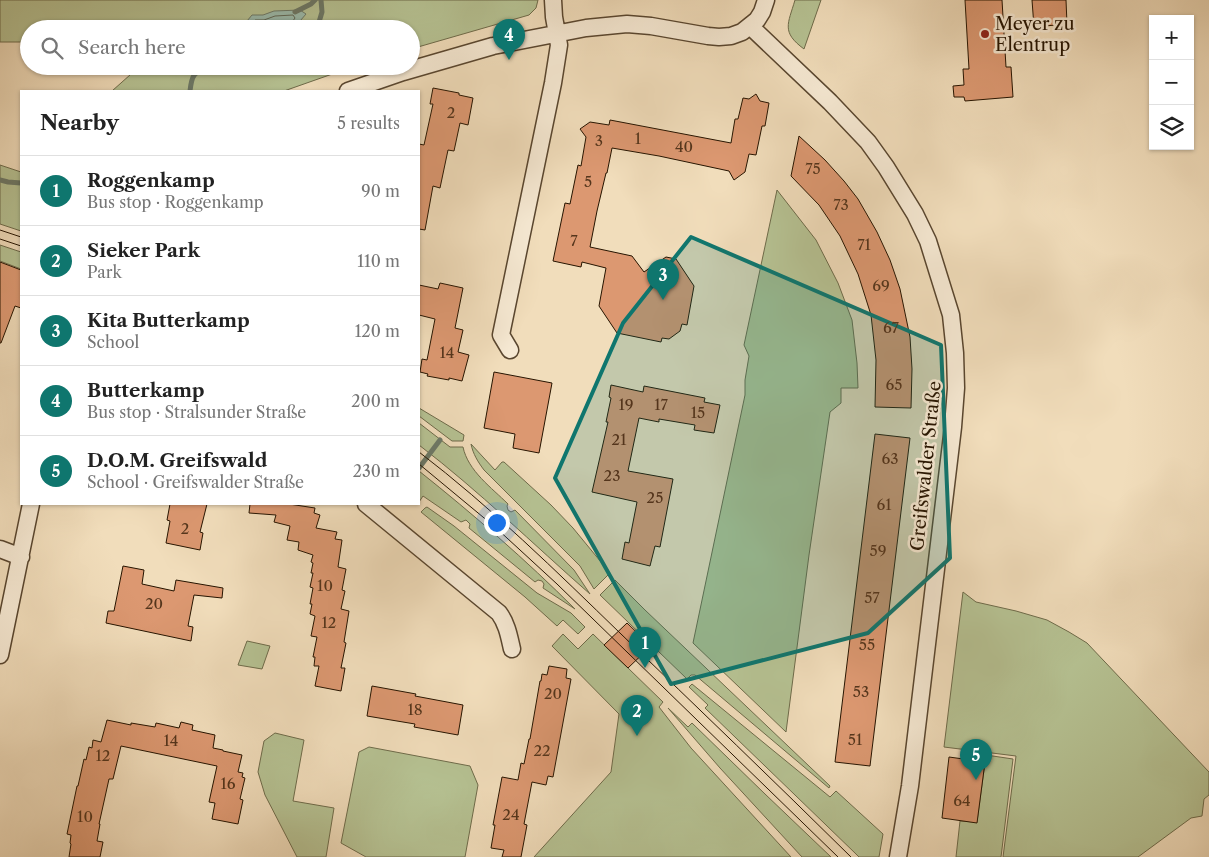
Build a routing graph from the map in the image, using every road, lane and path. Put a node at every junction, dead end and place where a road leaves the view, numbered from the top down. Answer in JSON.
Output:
{"nodes":[{"id":1,"x":553,"y":0,"type":"edge"},
{"id":2,"x":766,"y":0,"type":"edge"},
{"id":3,"x":750,"y":26,"type":"junction"},
{"id":4,"x":557,"y":34,"type":"junction"},
{"id":5,"x":420,"y":67,"type":"edge"},
{"id":6,"x":394,"y":75,"type":"edge"},
{"id":7,"x":351,"y":90,"type":"edge"},
{"id":8,"x":510,"y":350,"type":"dead end"},
{"id":9,"x":31,"y":505,"type":"edge"},
{"id":10,"x":367,"y":505,"type":"edge"},
{"id":11,"x":0,"y":549,"type":"edge"},
{"id":12,"x":21,"y":557,"type":"junction"},
{"id":13,"x":512,"y":649,"type":"dead end"},
{"id":14,"x":0,"y":654,"type":"edge"},
{"id":15,"x":898,"y":857,"type":"edge"}],
"edges":[{"from":1,"to":4,"type":"street"},
{"from":2,"to":3,"type":"street"},
{"from":3,"to":4,"type":"street"},
{"from":3,"to":15,"type":"street","name":"Greifswalder Straße"},
{"from":4,"to":5,"type":"street"},
{"from":4,"to":8,"type":"street"},
{"from":6,"to":7,"type":"street"},
{"from":9,"to":12,"type":"street"},
{"from":10,"to":13,"type":"street"},
{"from":11,"to":12,"type":"street"},
{"from":12,"to":14,"type":"street"}]}
